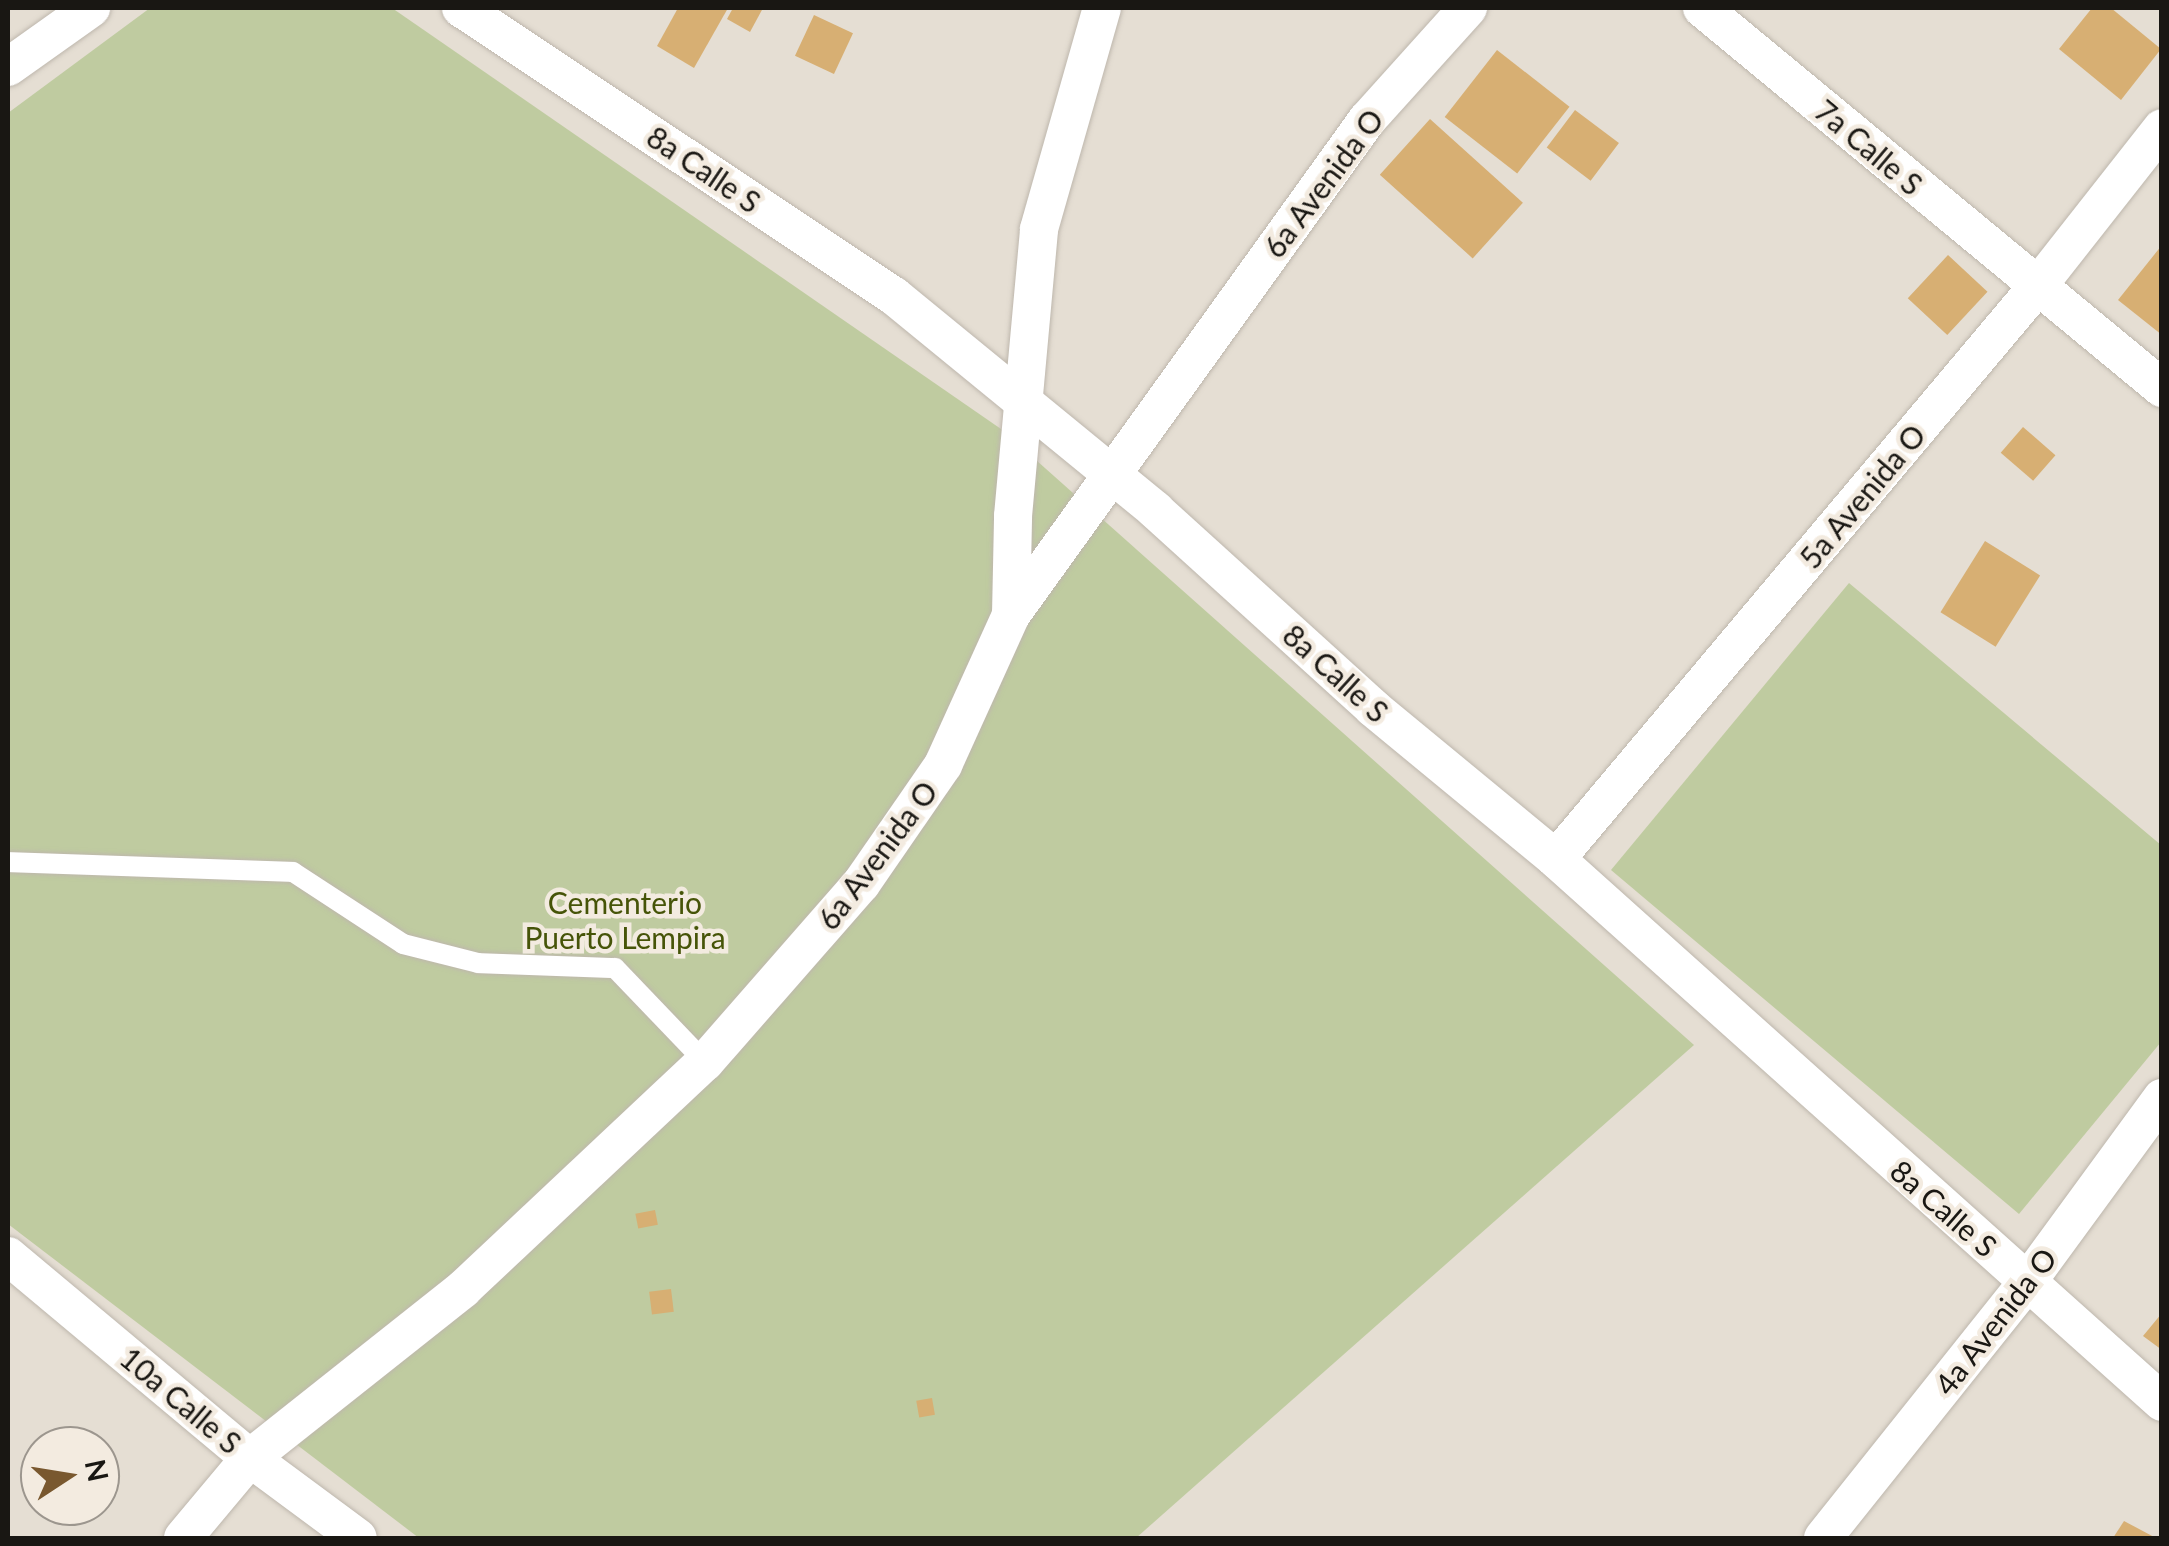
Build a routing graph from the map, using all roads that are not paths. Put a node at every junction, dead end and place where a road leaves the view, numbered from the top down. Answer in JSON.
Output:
{"nodes":[{"id":1,"x":90,"y":8,"type":"edge"},
{"id":2,"x":461,"y":8,"type":"edge"},
{"id":3,"x":1102,"y":8,"type":"edge"},
{"id":4,"x":1468,"y":8,"type":"edge"},
{"id":5,"x":1702,"y":8,"type":"edge"},
{"id":6,"x":8,"y":67,"type":"edge"},
{"id":7,"x":2162,"y":128,"type":"edge"},
{"id":8,"x":2037,"y":287,"type":"junction"},
{"id":9,"x":2162,"y":388,"type":"edge"},
{"id":10,"x":1023,"y":402,"type":"junction"},
{"id":11,"x":1110,"y":474,"type":"junction"},
{"id":12,"x":1011,"y":615,"type":"junction"},
{"id":13,"x":1556,"y":859,"type":"junction"},
{"id":14,"x":8,"y":862,"type":"edge"},
{"id":15,"x":705,"y":1062,"type":"junction"},
{"id":16,"x":2162,"y":1098,"type":"edge"},
{"id":17,"x":8,"y":1256,"type":"edge"},
{"id":18,"x":2028,"y":1281,"type":"junction"},
{"id":19,"x":2162,"y":1402,"type":"edge"},
{"id":20,"x":250,"y":1458,"type":"junction"},
{"id":21,"x":182,"y":1538,"type":"edge"},
{"id":22,"x":358,"y":1538,"type":"edge"},
{"id":23,"x":1823,"y":1538,"type":"edge"}],
"edges":[{"from":1,"to":6,"type":"street"},
{"from":2,"to":10,"type":"street","name":"8a Calle S"},
{"from":3,"to":10,"type":"street"},
{"from":4,"to":11,"type":"street","name":"6a Avenida O"},
{"from":5,"to":8,"type":"street","name":"7a Calle S"},
{"from":7,"to":8,"type":"street","name":"5a Avenida O"},
{"from":8,"to":9,"type":"street","name":"7a Calle S"},
{"from":8,"to":13,"type":"street","name":"5a Avenida O"},
{"from":10,"to":11,"type":"street","name":"8a Calle S"},
{"from":10,"to":12,"type":"street"},
{"from":11,"to":12,"type":"street","name":"6a Avenida O"},
{"from":11,"to":13,"type":"street","name":"8a Calle S"},
{"from":12,"to":15,"type":"street","name":"6a Avenida O"},
{"from":13,"to":18,"type":"street","name":"8a Calle S"},
{"from":14,"to":15,"type":"lane"},
{"from":15,"to":20,"type":"street","name":"6a Avenida O"},
{"from":16,"to":18,"type":"street","name":"4a Avenida O"},
{"from":17,"to":20,"type":"street","name":"10a Calle S"},
{"from":18,"to":19,"type":"street","name":"8a Calle S"},
{"from":18,"to":23,"type":"street","name":"4a Avenida O"},
{"from":20,"to":21,"type":"street","name":"6a Avenida O"},
{"from":20,"to":22,"type":"street","name":"10a Calle S"}]}
